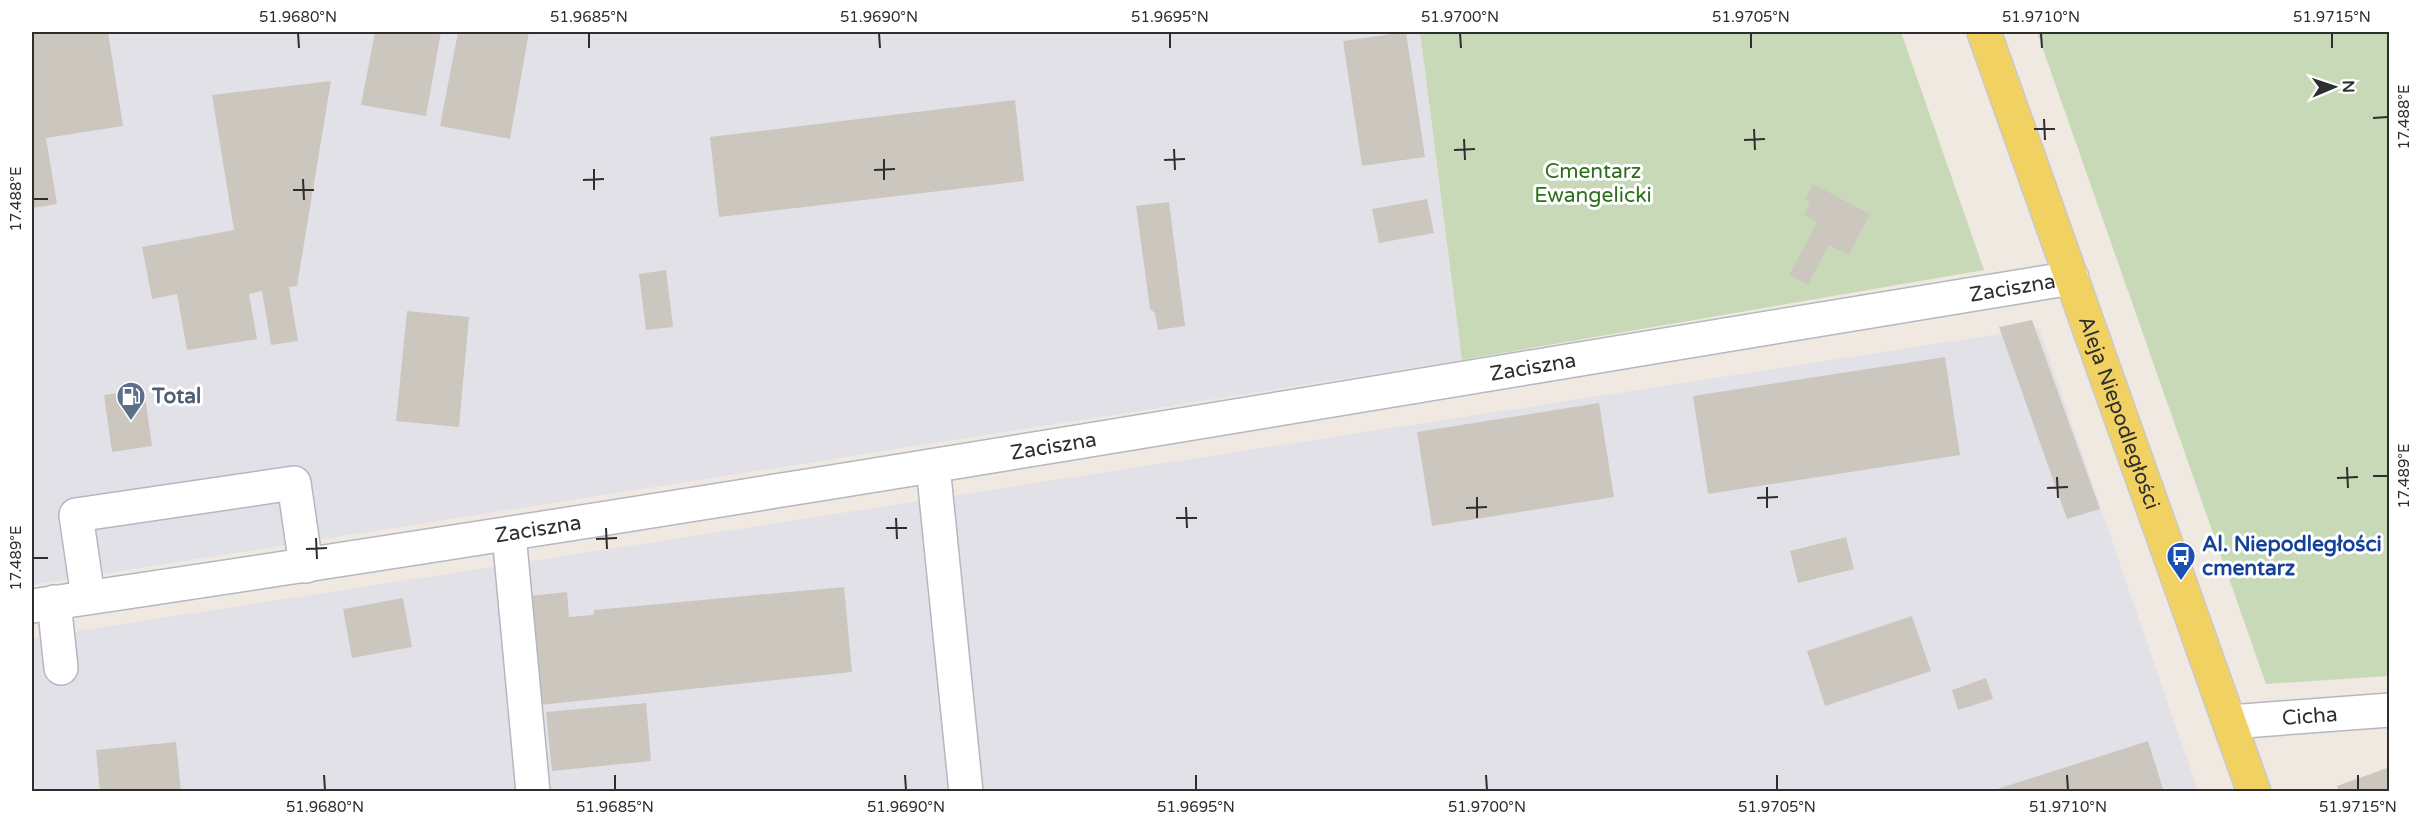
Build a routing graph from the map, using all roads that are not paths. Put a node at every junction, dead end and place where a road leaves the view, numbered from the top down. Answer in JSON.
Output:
{"nodes":[{"id":1,"x":1984,"y":32,"type":"edge"},
{"id":2,"x":2072,"y":278,"type":"junction"},
{"id":3,"x":933,"y":466,"type":"junction"},
{"id":4,"x":509,"y":534,"type":"junction"},
{"id":5,"x":306,"y":566,"type":"junction"},
{"id":6,"x":88,"y":597,"type":"junction"},
{"id":7,"x":43,"y":604,"type":"edge"},
{"id":8,"x":61,"y":668,"type":"dead end"},
{"id":9,"x":2390,"y":710,"type":"edge"},
{"id":10,"x":2230,"y":722,"type":"junction"},
{"id":11,"x":533,"y":792,"type":"edge"},
{"id":12,"x":966,"y":792,"type":"edge"},
{"id":13,"x":2254,"y":792,"type":"edge"}],
"edges":[{"from":1,"to":2,"type":"main road","name":"Aleja Niepodległości"},
{"from":2,"to":3,"type":"street","name":"Zaciszna"},
{"from":2,"to":10,"type":"main road","name":"Aleja Niepodległości"},
{"from":3,"to":4,"type":"street","name":"Zaciszna"},
{"from":3,"to":12,"type":"street"},
{"from":4,"to":5,"type":"street","name":"Zaciszna"},
{"from":4,"to":11,"type":"street"},
{"from":5,"to":6,"type":"street","name":"Zaciszna"},
{"from":5,"to":6,"type":"street"},
{"from":6,"to":7,"type":"street","name":"Zaciszna"},
{"from":7,"to":8,"type":"street"},
{"from":9,"to":10,"type":"street","name":"Cicha"},
{"from":10,"to":13,"type":"main road","name":"Aleja Niepodległości"}]}
